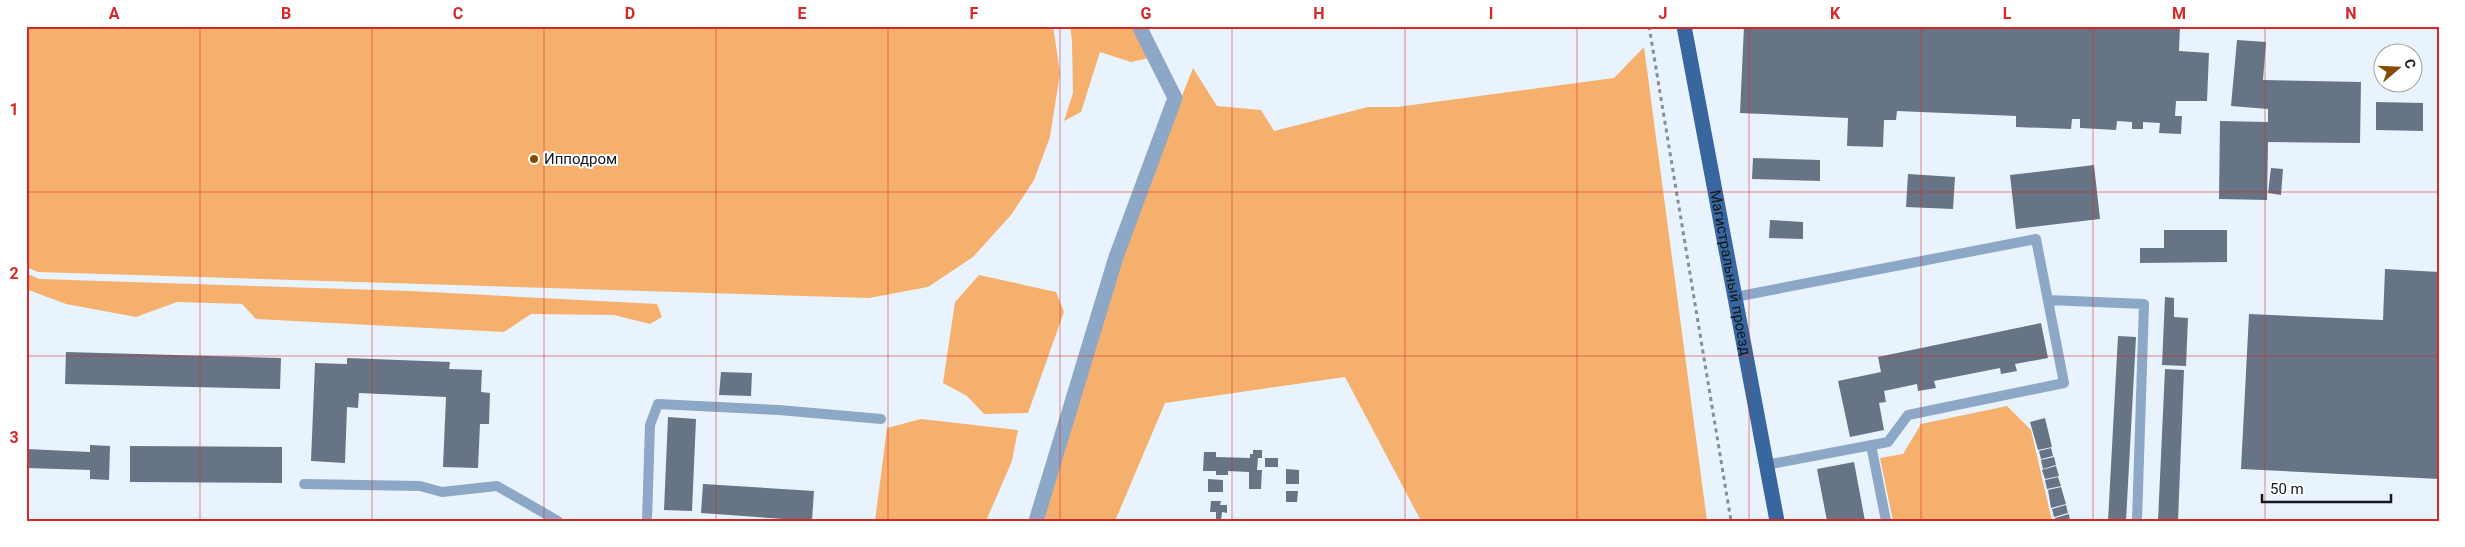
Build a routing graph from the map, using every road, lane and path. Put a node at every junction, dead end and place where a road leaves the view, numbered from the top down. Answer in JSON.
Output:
{"nodes":[{"id":1,"x":1140,"y":26,"type":"edge"},
{"id":2,"x":1649,"y":26,"type":"edge"},
{"id":3,"x":1684,"y":26,"type":"edge"},
{"id":4,"x":1735,"y":298,"type":"junction"},
{"id":5,"x":2048,"y":300,"type":"junction"},
{"id":6,"x":881,"y":419,"type":"dead end"},
{"id":7,"x":1871,"y":445,"type":"junction"},
{"id":8,"x":1766,"y":465,"type":"junction"},
{"id":9,"x":304,"y":484,"type":"dead end"},
{"id":10,"x":558,"y":521,"type":"edge"},
{"id":11,"x":646,"y":521,"type":"edge"},
{"id":12,"x":1036,"y":521,"type":"edge"},
{"id":13,"x":1731,"y":521,"type":"edge"},
{"id":14,"x":1777,"y":521,"type":"edge"},
{"id":15,"x":1886,"y":521,"type":"edge"},
{"id":16,"x":2137,"y":521,"type":"edge"}],
"edges":[{"from":1,"to":12,"type":"street"},
{"from":2,"to":13,"type":"path"},
{"from":3,"to":4,"type":"main road","name":"Магистральный проезд"},
{"from":4,"to":5,"type":"lane"},
{"from":4,"to":8,"type":"main road","name":"Магистральный проезд"},
{"from":5,"to":7,"type":"lane"},
{"from":5,"to":16,"type":"lane"},
{"from":6,"to":11,"type":"lane"},
{"from":7,"to":8,"type":"lane"},
{"from":7,"to":15,"type":"lane"},
{"from":8,"to":14,"type":"main road","name":"Магистральный проезд"},
{"from":9,"to":10,"type":"lane"}]}
